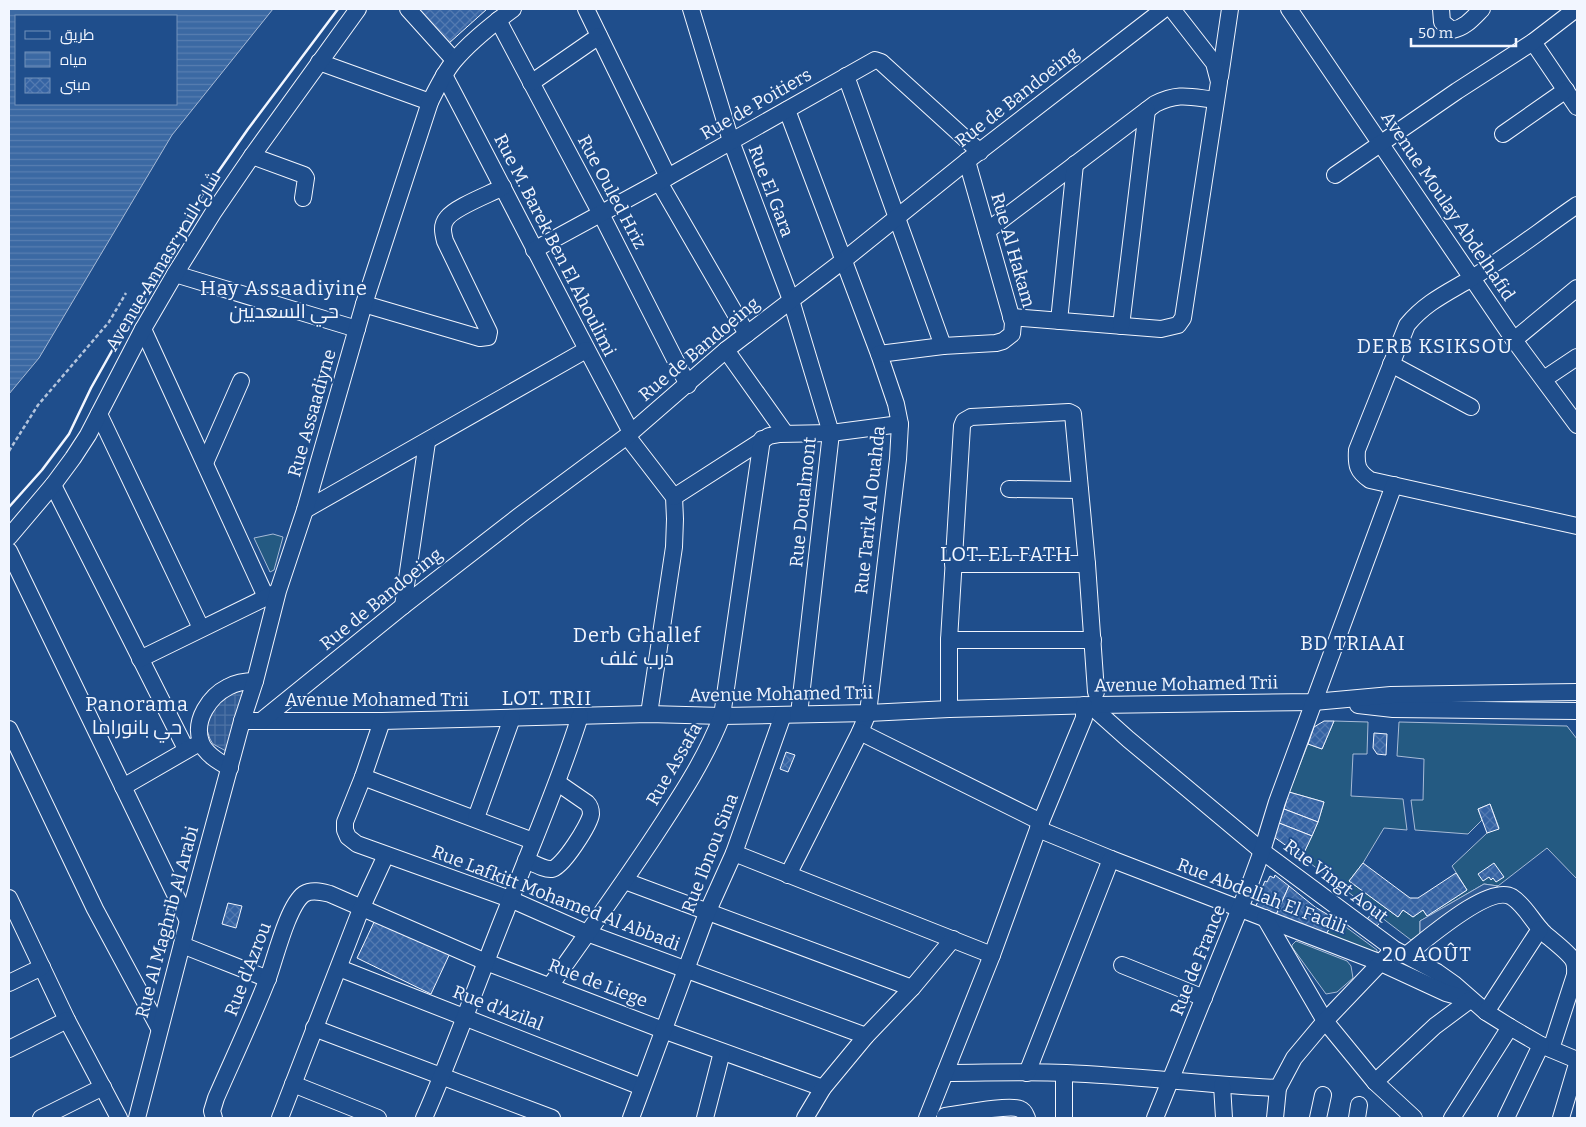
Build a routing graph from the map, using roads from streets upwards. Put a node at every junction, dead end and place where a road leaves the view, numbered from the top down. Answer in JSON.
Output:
{"nodes":[{"id":1,"x":358,"y":9,"type":"edge"},
{"id":2,"x":408,"y":9,"type":"edge"},
{"id":3,"x":513,"y":9,"type":"edge"},
{"id":4,"x":586,"y":9,"type":"edge"},
{"id":5,"x":690,"y":9,"type":"edge"},
{"id":6,"x":1164,"y":9,"type":"edge"},
{"id":7,"x":1172,"y":9,"type":"edge"},
{"id":8,"x":1230,"y":9,"type":"edge"},
{"id":9,"x":1288,"y":9,"type":"edge"},
{"id":10,"x":1441,"y":9,"type":"edge"},
{"id":11,"x":1482,"y":9,"type":"edge"},
{"id":12,"x":1576,"y":9,"type":"edge"},
{"id":13,"x":498,"y":20,"type":"junction"},
{"id":14,"x":599,"y":36,"type":"junction"},
{"id":15,"x":1533,"y":42,"type":"junction"},
{"id":16,"x":454,"y":60,"type":"junction"},
{"id":17,"x":320,"y":62,"type":"junction"},
{"id":18,"x":444,"y":75,"type":"junction"},
{"id":19,"x":846,"y":76,"type":"junction"},
{"id":20,"x":1219,"y":82,"type":"junction"},
{"id":21,"x":531,"y":83,"type":"junction"},
{"id":22,"x":1566,"y":90,"type":"junction"},
{"id":23,"x":1216,"y":100,"type":"junction"},
{"id":24,"x":430,"y":102,"type":"junction"},
{"id":25,"x":1577,"y":107,"type":"edge"},
{"id":26,"x":787,"y":110,"type":"junction"},
{"id":27,"x":1147,"y":110,"type":"junction"},
{"id":28,"x":1503,"y":134,"type":"dead end"},
{"id":29,"x":731,"y":142,"type":"junction"},
{"id":30,"x":1382,"y":144,"type":"junction"},
{"id":31,"x":252,"y":156,"type":"junction"},
{"id":32,"x":974,"y":156,"type":"junction"},
{"id":33,"x":1075,"y":164,"type":"junction"},
{"id":34,"x":1335,"y":176,"type":"dead end"},
{"id":35,"x":664,"y":179,"type":"junction"},
{"id":36,"x":503,"y":187,"type":"junction"},
{"id":37,"x":303,"y":198,"type":"dead end"},
{"id":38,"x":1577,"y":205,"type":"edge"},
{"id":39,"x":601,"y":214,"type":"junction"},
{"id":40,"x":898,"y":218,"type":"junction"},
{"id":41,"x":987,"y":231,"type":"junction"},
{"id":42,"x":534,"y":250,"type":"junction"},
{"id":43,"x":844,"y":260,"type":"junction"},
{"id":44,"x":175,"y":274,"type":"junction"},
{"id":45,"x":1473,"y":278,"type":"junction"},
{"id":46,"x":1577,"y":288,"type":"edge"},
{"id":47,"x":791,"y":300,"type":"junction"},
{"id":48,"x":364,"y":304,"type":"junction"},
{"id":49,"x":1011,"y":317,"type":"junction"},
{"id":50,"x":1059,"y":321,"type":"junction"},
{"id":51,"x":1121,"y":326,"type":"junction"},
{"id":52,"x":143,"y":329,"type":"junction"},
{"id":53,"x":357,"y":329,"type":"junction"},
{"id":54,"x":747,"y":334,"type":"junction"},
{"id":55,"x":1514,"y":340,"type":"junction"},
{"id":56,"x":942,"y":346,"type":"junction"},
{"id":57,"x":586,"y":350,"type":"junction"},
{"id":58,"x":726,"y":350,"type":"junction"},
{"id":59,"x":879,"y":354,"type":"junction"},
{"id":60,"x":1577,"y":357,"type":"edge"},
{"id":61,"x":1391,"y":364,"type":"junction"},
{"id":62,"x":1544,"y":379,"type":"junction"},
{"id":63,"x":241,"y":380,"type":"dead end"},
{"id":64,"x":688,"y":385,"type":"junction"},
{"id":65,"x":1471,"y":407,"type":"dead end"},
{"id":66,"x":100,"y":414,"type":"junction"},
{"id":67,"x":900,"y":424,"type":"junction"},
{"id":68,"x":1577,"y":425,"type":"edge"},
{"id":69,"x":785,"y":433,"type":"junction"},
{"id":70,"x":832,"y":433,"type":"junction"},
{"id":71,"x":629,"y":434,"type":"junction"},
{"id":72,"x":762,"y":439,"type":"junction"},
{"id":73,"x":427,"y":442,"type":"junction"},
{"id":74,"x":205,"y":463,"type":"junction"},
{"id":75,"x":53,"y":485,"type":"junction"},
{"id":76,"x":1394,"y":485,"type":"junction"},
{"id":77,"x":1009,"y":489,"type":"dead end"},
{"id":78,"x":1080,"y":490,"type":"junction"},
{"id":79,"x":674,"y":497,"type":"junction"},
{"id":80,"x":305,"y":510,"type":"junction"},
{"id":81,"x":1577,"y":526,"type":"edge"},
{"id":82,"x":9,"y":537,"type":"edge"},
{"id":83,"x":9,"y":551,"type":"edge"},
{"id":84,"x":953,"y":564,"type":"junction"},
{"id":85,"x":1087,"y":564,"type":"junction"},
{"id":86,"x":272,"y":594,"type":"junction"},
{"id":87,"x":403,"y":606,"type":"junction"},
{"id":88,"x":201,"y":628,"type":"junction"},
{"id":89,"x":949,"y":640,"type":"junction"},
{"id":90,"x":1092,"y":640,"type":"junction"},
{"id":91,"x":140,"y":659,"type":"junction"},
{"id":92,"x":255,"y":681,"type":"junction"},
{"id":93,"x":1577,"y":692,"type":"edge"},
{"id":94,"x":1090,"y":701,"type":"junction"},
{"id":95,"x":1318,"y":701,"type":"junction"},
{"id":96,"x":949,"y":709,"type":"junction"},
{"id":97,"x":1577,"y":711,"type":"edge"},
{"id":98,"x":868,"y":713,"type":"junction"},
{"id":99,"x":649,"y":714,"type":"junction"},
{"id":100,"x":791,"y":714,"type":"junction"},
{"id":101,"x":580,"y":716,"type":"junction"},
{"id":102,"x":722,"y":716,"type":"junction"},
{"id":103,"x":512,"y":718,"type":"junction"},
{"id":104,"x":261,"y":721,"type":"junction"},
{"id":105,"x":382,"y":721,"type":"junction"},
{"id":106,"x":9,"y":729,"type":"edge"},
{"id":107,"x":240,"y":729,"type":"junction"},
{"id":108,"x":860,"y":732,"type":"junction"},
{"id":109,"x":193,"y":746,"type":"junction"},
{"id":110,"x":230,"y":768,"type":"junction"},
{"id":111,"x":363,"y":777,"type":"junction"},
{"id":112,"x":558,"y":782,"type":"junction"},
{"id":113,"x":123,"y":787,"type":"junction"},
{"id":114,"x":476,"y":818,"type":"junction"},
{"id":115,"x":1040,"y":825,"type":"junction"},
{"id":116,"x":533,"y":841,"type":"junction"},
{"id":117,"x":1262,"y":850,"type":"junction"},
{"id":118,"x":734,"y":853,"type":"junction"},
{"id":119,"x":386,"y":855,"type":"junction"},
{"id":120,"x":1111,"y":859,"type":"junction"},
{"id":121,"x":526,"y":860,"type":"junction"},
{"id":122,"x":788,"y":875,"type":"junction"},
{"id":123,"x":624,"y":882,"type":"junction"},
{"id":124,"x":510,"y":899,"type":"junction"},
{"id":125,"x":10,"y":904,"type":"edge"},
{"id":126,"x":361,"y":909,"type":"junction"},
{"id":127,"x":1239,"y":909,"type":"junction"},
{"id":128,"x":708,"y":913,"type":"junction"},
{"id":129,"x":1265,"y":918,"type":"junction"},
{"id":130,"x":188,"y":921,"type":"junction"},
{"id":131,"x":1540,"y":929,"type":"junction"},
{"id":132,"x":587,"y":933,"type":"junction"},
{"id":133,"x":953,"y":939,"type":"junction"},
{"id":134,"x":182,"y":945,"type":"junction"},
{"id":135,"x":1400,"y":952,"type":"junction"},
{"id":136,"x":992,"y":955,"type":"junction"},
{"id":137,"x":486,"y":962,"type":"junction"},
{"id":138,"x":1381,"y":963,"type":"junction"},
{"id":139,"x":1122,"y":965,"type":"dead end"},
{"id":140,"x":42,"y":967,"type":"junction"},
{"id":141,"x":339,"y":968,"type":"junction"},
{"id":142,"x":686,"y":970,"type":"junction"},
{"id":143,"x":268,"y":979,"type":"junction"},
{"id":144,"x":9,"y":983,"type":"edge"},
{"id":145,"x":550,"y":986,"type":"junction"},
{"id":146,"x":912,"y":988,"type":"junction"},
{"id":147,"x":1204,"y":998,"type":"junction"},
{"id":148,"x":1470,"y":1000,"type":"junction"},
{"id":149,"x":1486,"y":1012,"type":"junction"},
{"id":150,"x":465,"y":1017,"type":"junction"},
{"id":151,"x":67,"y":1020,"type":"junction"},
{"id":152,"x":1325,"y":1021,"type":"junction"},
{"id":153,"x":1510,"y":1027,"type":"junction"},
{"id":154,"x":160,"y":1028,"type":"junction"},
{"id":155,"x":314,"y":1028,"type":"junction"},
{"id":156,"x":663,"y":1030,"type":"junction"},
{"id":157,"x":866,"y":1036,"type":"junction"},
{"id":158,"x":1546,"y":1047,"type":"junction"},
{"id":159,"x":9,"y":1049,"type":"edge"},
{"id":160,"x":722,"y":1052,"type":"junction"},
{"id":161,"x":1577,"y":1060,"type":"edge"},
{"id":162,"x":1577,"y":1064,"type":"edge"},
{"id":163,"x":945,"y":1073,"type":"junction"},
{"id":164,"x":1027,"y":1073,"type":"junction"},
{"id":165,"x":1064,"y":1073,"type":"junction"},
{"id":166,"x":442,"y":1077,"type":"junction"},
{"id":167,"x":1171,"y":1079,"type":"junction"},
{"id":168,"x":1375,"y":1082,"type":"junction"},
{"id":169,"x":294,"y":1084,"type":"junction"},
{"id":170,"x":1222,"y":1085,"type":"junction"},
{"id":171,"x":103,"y":1087,"type":"junction"},
{"id":172,"x":642,"y":1087,"type":"junction"},
{"id":173,"x":823,"y":1088,"type":"junction"},
{"id":174,"x":1278,"y":1088,"type":"junction"},
{"id":175,"x":936,"y":1094,"type":"junction"},
{"id":176,"x":1323,"y":1095,"type":"dead end"},
{"id":177,"x":945,"y":1117,"type":"edge"},
{"id":178,"x":41,"y":1118,"type":"edge"},
{"id":179,"x":119,"y":1118,"type":"edge"},
{"id":180,"x":137,"y":1118,"type":"edge"},
{"id":181,"x":214,"y":1118,"type":"edge"},
{"id":182,"x":280,"y":1118,"type":"edge"},
{"id":183,"x":378,"y":1118,"type":"edge"},
{"id":184,"x":424,"y":1118,"type":"edge"},
{"id":185,"x":552,"y":1118,"type":"edge"},
{"id":186,"x":631,"y":1118,"type":"edge"},
{"id":187,"x":705,"y":1118,"type":"edge"},
{"id":188,"x":805,"y":1118,"type":"edge"},
{"id":189,"x":927,"y":1118,"type":"edge"},
{"id":190,"x":1027,"y":1118,"type":"edge"},
{"id":191,"x":1064,"y":1118,"type":"edge"},
{"id":192,"x":1155,"y":1118,"type":"edge"},
{"id":193,"x":1224,"y":1118,"type":"edge"},
{"id":194,"x":1275,"y":1118,"type":"edge"},
{"id":195,"x":1318,"y":1118,"type":"edge"},
{"id":196,"x":1414,"y":1118,"type":"edge"},
{"id":197,"x":1452,"y":1118,"type":"edge"},
{"id":198,"x":1506,"y":1118,"type":"edge"},
{"id":199,"x":1561,"y":1118,"type":"edge"}],
"edges":[{"from":1,"to":17,"type":"street","name":"Avenue Annasr شارع النصر"},
{"from":2,"to":16,"type":"street"},
{"from":3,"to":13,"type":"street","name":"Rue Assaadiyne"},
{"from":4,"to":14,"type":"street"},
{"from":5,"to":29,"type":"street","name":"Rue El Gara"},
{"from":6,"to":32,"type":"street","name":"Rue de Bandoeing"},
{"from":7,"to":20,"type":"street"},
{"from":8,"to":20,"type":"street"},
{"from":9,"to":30,"type":"street","name":"Avenue Moulay Abdelhafid"},
{"from":10,"to":11,"type":"street"},
{"from":12,"to":15,"type":"street"},
{"from":13,"to":16,"type":"street","name":"Rue Assaadiyne"},
{"from":13,"to":21,"type":"street","name":"Rue Ouled Hriz"},
{"from":14,"to":21,"type":"street"},
{"from":14,"to":35,"type":"street"},
{"from":15,"to":22,"type":"street"},
{"from":15,"to":30,"type":"street"},
{"from":16,"to":18,"type":"street","name":"Rue Assaadiyne"},
{"from":17,"to":24,"type":"street"},
{"from":17,"to":31,"type":"street","name":"Avenue Annasr شارع النصر"},
{"from":18,"to":24,"type":"street","name":"Rue Assaadiyne"},
{"from":18,"to":36,"type":"street","name":"Rue M. Barek Ben El Ahoulimi"},
{"from":19,"to":26,"type":"street","name":"Rue de Poitiers"},
{"from":19,"to":32,"type":"street","name":"Rue de Poitiers"},
{"from":19,"to":40,"type":"street"},
{"from":20,"to":23,"type":"street"},
{"from":21,"to":39,"type":"street","name":"Rue Ouled Hriz"},
{"from":22,"to":25,"type":"street"},
{"from":22,"to":28,"type":"street"},
{"from":23,"to":27,"type":"street"},
{"from":23,"to":51,"type":"street"},
{"from":24,"to":48,"type":"street","name":"Rue Assaadiyne"},
{"from":26,"to":29,"type":"street","name":"Rue de Poitiers"},
{"from":26,"to":43,"type":"street","name":"Rue Tarik Al Ouahda"},
{"from":27,"to":33,"type":"street"},
{"from":27,"to":51,"type":"street"},
{"from":29,"to":35,"type":"street","name":"Rue de Poitiers"},
{"from":29,"to":47,"type":"street","name":"Rue El Gara"},
{"from":30,"to":34,"type":"street"},
{"from":30,"to":45,"type":"street","name":"Avenue Moulay Abdelhafid"},
{"from":31,"to":37,"type":"street"},
{"from":31,"to":44,"type":"street","name":"Avenue Annasr شارع النصر"},
{"from":32,"to":40,"type":"street","name":"Rue de Bandoeing"},
{"from":32,"to":41,"type":"street","name":"Rue Al Hakam"},
{"from":33,"to":41,"type":"street"},
{"from":33,"to":50,"type":"street"},
{"from":35,"to":39,"type":"street","name":"Rue de Poitiers"},
{"from":35,"to":54,"type":"street"},
{"from":36,"to":42,"type":"street","name":"Rue M. Barek Ben El Ahoulimi"},
{"from":36,"to":48,"type":"street"},
{"from":38,"to":45,"type":"street"},
{"from":39,"to":42,"type":"street","name":"Rue de Poitiers"},
{"from":39,"to":64,"type":"street","name":"Rue Ouled Hriz"},
{"from":40,"to":43,"type":"street","name":"Rue de Bandoeing"},
{"from":40,"to":56,"type":"street"},
{"from":41,"to":49,"type":"street","name":"Rue Al Hakam"},
{"from":42,"to":57,"type":"street","name":"Rue M. Barek Ben El Ahoulimi"},
{"from":43,"to":47,"type":"street","name":"Rue de Bandoeing"},
{"from":43,"to":59,"type":"street","name":"Rue Tarik Al Ouahda"},
{"from":44,"to":52,"type":"street","name":"Avenue Annasr شارع النصر"},
{"from":44,"to":53,"type":"street"},
{"from":45,"to":55,"type":"street","name":"Avenue Moulay Abdelhafid"},
{"from":45,"to":61,"type":"street"},
{"from":46,"to":55,"type":"street"},
{"from":47,"to":54,"type":"street","name":"Rue de Bandoeing"},
{"from":47,"to":70,"type":"street","name":"Rue Doualmont"},
{"from":48,"to":53,"type":"street","name":"Rue Assaadiyne"},
{"from":49,"to":50,"type":"street"},
{"from":49,"to":56,"type":"street","name":"Rue Al Hakam"},
{"from":50,"to":51,"type":"street"},
{"from":52,"to":66,"type":"street","name":"Avenue Annasr شارع النصر"},
{"from":52,"to":74,"type":"street"},
{"from":53,"to":80,"type":"street","name":"Rue Assaadiyne"},
{"from":54,"to":58,"type":"street","name":"Rue de Bandoeing"},
{"from":55,"to":62,"type":"street","name":"Avenue Moulay Abdelhafid"},
{"from":56,"to":59,"type":"street","name":"Rue Al Hakam"},
{"from":57,"to":71,"type":"street","name":"Rue M. Barek Ben El Ahoulimi"},
{"from":57,"to":73,"type":"street"},
{"from":58,"to":64,"type":"street","name":"Rue de Bandoeing"},
{"from":58,"to":69,"type":"street"},
{"from":59,"to":67,"type":"street","name":"Rue Tarik Al Ouahda"},
{"from":60,"to":62,"type":"street"},
{"from":61,"to":65,"type":"street"},
{"from":61,"to":76,"type":"street"},
{"from":62,"to":68,"type":"street","name":"Avenue Moulay Abdelhafid"},
{"from":63,"to":74,"type":"street"},
{"from":64,"to":71,"type":"street","name":"Rue de Bandoeing"},
{"from":66,"to":75,"type":"street","name":"Avenue Annasr شارع النصر"},
{"from":66,"to":88,"type":"street"},
{"from":67,"to":70,"type":"street"},
{"from":67,"to":98,"type":"street","name":"Rue Tarik Al Ouahda"},
{"from":69,"to":70,"type":"street"},
{"from":69,"to":72,"type":"street"},
{"from":70,"to":100,"type":"street","name":"Rue Doualmont"},
{"from":71,"to":79,"type":"street","name":"Rue M. Barek Ben El Ahoulimi"},
{"from":71,"to":87,"type":"street","name":"Rue de Bandoeing"},
{"from":72,"to":79,"type":"street"},
{"from":72,"to":102,"type":"street","name":"Rue Assafa"},
{"from":73,"to":80,"type":"street"},
{"from":73,"to":87,"type":"street"},
{"from":74,"to":86,"type":"street"},
{"from":75,"to":82,"type":"street","name":"Avenue Annasr شارع النصر"},
{"from":75,"to":91,"type":"street"},
{"from":76,"to":81,"type":"street"},
{"from":76,"to":95,"type":"street","name":"Rue de France"},
{"from":77,"to":78,"type":"street"},
{"from":78,"to":84,"type":"street"},
{"from":78,"to":85,"type":"street"},
{"from":79,"to":99,"type":"street"},
{"from":80,"to":86,"type":"street","name":"Rue Assaadiyne"},
{"from":83,"to":113,"type":"street"},
{"from":84,"to":85,"type":"street"},
{"from":84,"to":89,"type":"street"},
{"from":85,"to":90,"type":"street"},
{"from":86,"to":88,"type":"street"},
{"from":86,"to":92,"type":"street","name":"Rue Assaadiyne"},
{"from":87,"to":104,"type":"street","name":"Rue de Bandoeing"},
{"from":88,"to":91,"type":"street"},
{"from":89,"to":90,"type":"street"},
{"from":89,"to":96,"type":"street"},
{"from":90,"to":94,"type":"street"},
{"from":91,"to":109,"type":"street"},
{"from":92,"to":107,"type":"street","name":"Rue Assaadiyne"},
{"from":92,"to":109,"type":"street"},
{"from":93,"to":95,"type":"street","name":"Avenue Mohamed Trii"},
{"from":94,"to":95,"type":"street","name":"Avenue Mohamed Trii"},
{"from":94,"to":96,"type":"street","name":"Avenue Mohamed Trii"},
{"from":94,"to":115,"type":"street"},
{"from":94,"to":117,"type":"street","name":"Rue Vingt Aout"},
{"from":95,"to":97,"type":"street","name":"Avenue Mohamed Trii"},
{"from":95,"to":117,"type":"street","name":"Rue de France"},
{"from":96,"to":98,"type":"street","name":"Avenue Mohamed Trii"},
{"from":98,"to":100,"type":"street","name":"Avenue Mohamed Trii"},
{"from":98,"to":108,"type":"street","name":"Rue Tarik Al Ouahda"},
{"from":99,"to":101,"type":"street","name":"Avenue Mohamed Trii"},
{"from":99,"to":102,"type":"street","name":"Avenue Mohamed Trii"},
{"from":100,"to":102,"type":"street","name":"Avenue Mohamed Trii"},
{"from":100,"to":118,"type":"street","name":"Rue Ibnou Sina"},
{"from":101,"to":103,"type":"street","name":"Avenue Mohamed Trii"},
{"from":101,"to":112,"type":"street"},
{"from":102,"to":123,"type":"street","name":"Rue Assafa"},
{"from":103,"to":105,"type":"street","name":"Avenue Mohamed Trii"},
{"from":103,"to":114,"type":"street"},
{"from":104,"to":105,"type":"street","name":"Avenue Mohamed Trii"},
{"from":104,"to":107,"type":"street","name":"Avenue Mohamed Trii"},
{"from":105,"to":111,"type":"street","name":"Rue Lafkitt Mohamed Al Abbadi"},
{"from":106,"to":154,"type":"street"},
{"from":107,"to":110,"type":"street","name":"Rue Al Maghrib Al Arabi"},
{"from":108,"to":115,"type":"street","name":"Rue Abdellah El Fadili"},
{"from":108,"to":122,"type":"street","name":"Rue Tarik Al Ouahda"},
{"from":109,"to":110,"type":"street"},
{"from":109,"to":113,"type":"street"},
{"from":110,"to":130,"type":"street","name":"Rue Al Maghrib Al Arabi"},
{"from":111,"to":114,"type":"street"},
{"from":111,"to":119,"type":"street","name":"Rue Lafkitt Mohamed Al Abbadi"},
{"from":112,"to":116,"type":"street"},
{"from":112,"to":121,"type":"street"},
{"from":113,"to":130,"type":"street"},
{"from":114,"to":116,"type":"street"},
{"from":115,"to":120,"type":"street","name":"Rue Abdellah El Fadili"},
{"from":115,"to":136,"type":"street"},
{"from":116,"to":121,"type":"street"},
{"from":117,"to":127,"type":"street","name":"Rue de France"},
{"from":117,"to":135,"type":"street","name":"Rue Vingt Aout"},
{"from":118,"to":122,"type":"street"},
{"from":118,"to":128,"type":"street","name":"Rue Ibnou Sina"},
{"from":119,"to":124,"type":"street","name":"Rue Lafkitt Mohamed Al Abbadi"},
{"from":119,"to":126,"type":"street"},
{"from":120,"to":127,"type":"street","name":"Rue Abdellah El Fadili"},
{"from":120,"to":164,"type":"street"},
{"from":121,"to":124,"type":"street"},
{"from":122,"to":133,"type":"street"},
{"from":123,"to":128,"type":"street"},
{"from":123,"to":132,"type":"street","name":"Rue Assafa"},
{"from":124,"to":132,"type":"street","name":"Rue Lafkitt Mohamed Al Abbadi"},
{"from":124,"to":137,"type":"street"},
{"from":125,"to":140,"type":"street"},
{"from":126,"to":137,"type":"street","name":"Rue de Liege"},
{"from":126,"to":141,"type":"street"},
{"from":126,"to":143,"type":"street","name":"Rue d'Azrou"},
{"from":127,"to":129,"type":"street","name":"Rue Abdellah El Fadili"},
{"from":127,"to":147,"type":"street","name":"Rue de France"},
{"from":128,"to":142,"type":"street","name":"Rue Ibnou Sina"},
{"from":128,"to":146,"type":"street"},
{"from":129,"to":138,"type":"street","name":"Rue Abdellah El Fadili"},
{"from":129,"to":152,"type":"street"},
{"from":130,"to":134,"type":"street","name":"Rue Al Maghrib Al Arabi"},
{"from":131,"to":135,"type":"street"},
{"from":131,"to":149,"type":"street"},
{"from":131,"to":158,"type":"street"},
{"from":132,"to":142,"type":"street","name":"Rue Lafkitt Mohamed Al Abbadi"},
{"from":132,"to":145,"type":"street","name":"Rue Assafa"},
{"from":133,"to":136,"type":"street"},
{"from":133,"to":146,"type":"street"},
{"from":134,"to":143,"type":"street"},
{"from":134,"to":154,"type":"street","name":"Rue Al Maghrib Al Arabi"},
{"from":135,"to":138,"type":"street"},
{"from":135,"to":148,"type":"street","name":"Rue Vingt Aout"},
{"from":136,"to":163,"type":"street"},
{"from":137,"to":145,"type":"street","name":"Rue de Liege"},
{"from":137,"to":150,"type":"street"},
{"from":138,"to":148,"type":"street","name":"Rue Abdellah El Fadili"},
{"from":138,"to":152,"type":"street"},
{"from":139,"to":147,"type":"street"},
{"from":140,"to":144,"type":"street"},
{"from":140,"to":151,"type":"street"},
{"from":141,"to":150,"type":"street","name":"Rue d'Azilal"},
{"from":141,"to":155,"type":"street"},
{"from":142,"to":156,"type":"street","name":"Rue Ibnou Sina"},
{"from":142,"to":157,"type":"street","name":"Rue Lafkitt Mohamed Al Abbadi"},
{"from":143,"to":181,"type":"street","name":"Rue d'Azrou"},
{"from":145,"to":156,"type":"street","name":"Rue de Liege"},
{"from":146,"to":157,"type":"street"},
{"from":147,"to":167,"type":"street","name":"Rue de France"},
{"from":148,"to":149,"type":"street","name":"Rue Vingt Aout"},
{"from":148,"to":168,"type":"street"},
{"from":149,"to":153,"type":"street","name":"Rue Vingt Aout"},
{"from":150,"to":166,"type":"street"},
{"from":150,"to":172,"type":"street","name":"Rue d'Azilal"},
{"from":151,"to":159,"type":"street"},
{"from":151,"to":171,"type":"street"},
{"from":152,"to":168,"type":"street"},
{"from":152,"to":174,"type":"street"},
{"from":153,"to":158,"type":"street","name":"Rue Vingt Aout"},
{"from":153,"to":197,"type":"street"},
{"from":154,"to":180,"type":"street","name":"Rue Al Maghrib Al Arabi"},
{"from":155,"to":166,"type":"street"},
{"from":155,"to":169,"type":"street"},
{"from":156,"to":160,"type":"street","name":"Rue de Liege"},
{"from":156,"to":172,"type":"street","name":"Rue Ibnou Sina"},
{"from":157,"to":173,"type":"street"},
{"from":158,"to":161,"type":"street","name":"Rue Vingt Aout"},
{"from":158,"to":198,"type":"street"},
{"from":160,"to":173,"type":"street","name":"Rue de Liege"},
{"from":160,"to":187,"type":"street"},
{"from":162,"to":199,"type":"street"},
{"from":163,"to":164,"type":"street"},
{"from":163,"to":175,"type":"street"},
{"from":164,"to":165,"type":"street"},
{"from":165,"to":167,"type":"street"},
{"from":165,"to":191,"type":"street"},
{"from":166,"to":184,"type":"street"},
{"from":166,"to":185,"type":"street"},
{"from":167,"to":170,"type":"street"},
{"from":167,"to":192,"type":"street","name":"Rue de France"},
{"from":168,"to":196,"type":"street"},
{"from":169,"to":182,"type":"street"},
{"from":169,"to":183,"type":"street"},
{"from":170,"to":174,"type":"street"},
{"from":170,"to":193,"type":"street"},
{"from":171,"to":178,"type":"street"},
{"from":171,"to":179,"type":"street"},
{"from":172,"to":186,"type":"street","name":"Rue Ibnou Sina"},
{"from":173,"to":188,"type":"street"},
{"from":174,"to":194,"type":"street"},
{"from":175,"to":177,"type":"street"},
{"from":175,"to":189,"type":"street"},
{"from":176,"to":195,"type":"street"},
{"from":177,"to":190,"type":"street"}]}
